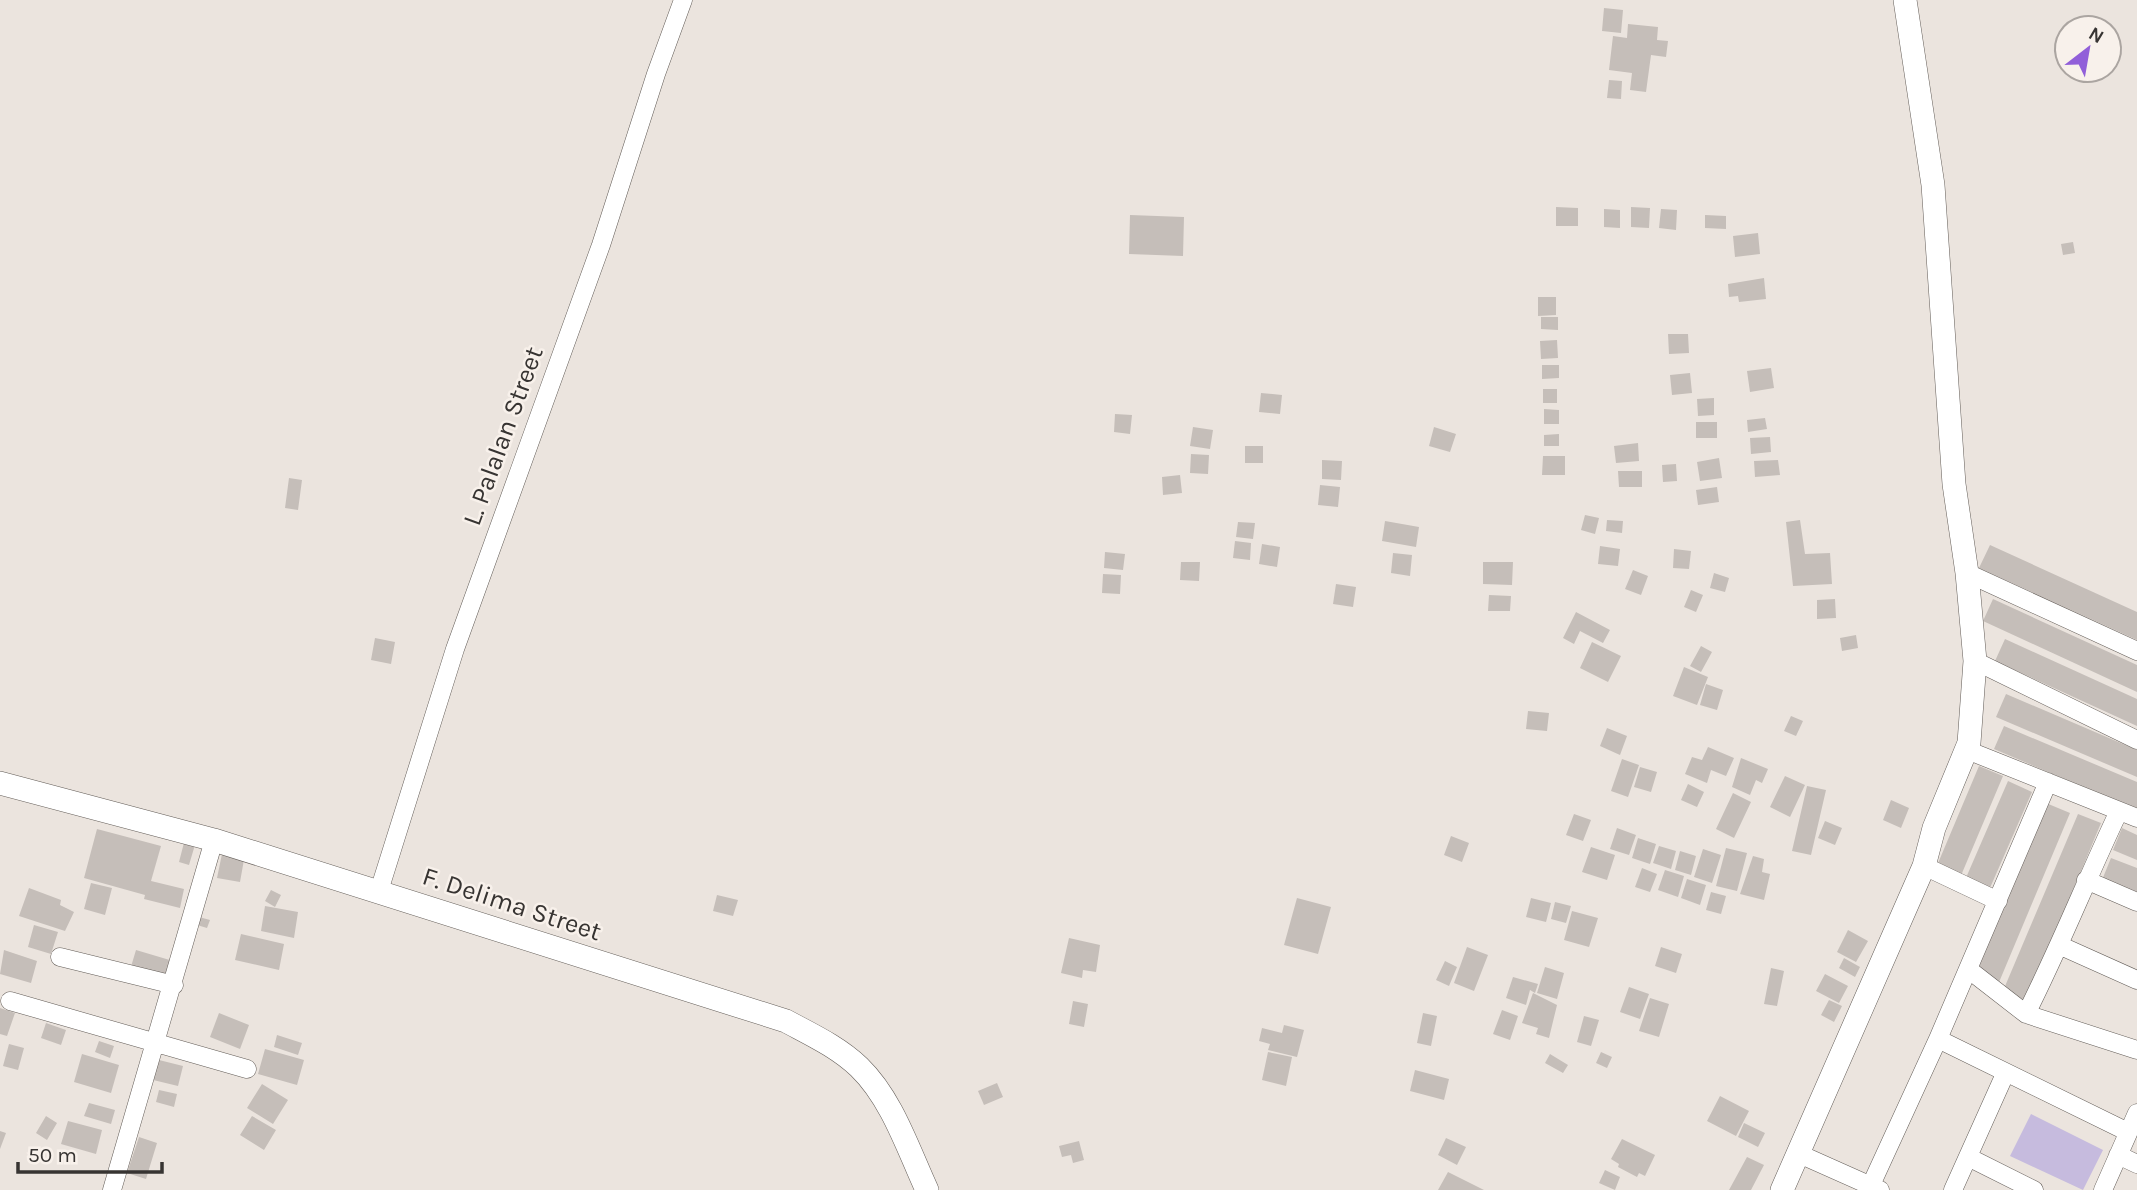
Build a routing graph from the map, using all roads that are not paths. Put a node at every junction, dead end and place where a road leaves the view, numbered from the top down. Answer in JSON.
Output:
{"nodes":[{"id":1,"x":684,"y":0,"type":"edge"},
{"id":2,"x":1905,"y":0,"type":"edge"},
{"id":3,"x":1967,"y":573,"type":"junction"},
{"id":4,"x":2137,"y":650,"type":"edge"},
{"id":5,"x":1975,"y":661,"type":"junction"},
{"id":6,"x":2137,"y":740,"type":"edge"},
{"id":7,"x":1967,"y":750,"type":"junction"},
{"id":8,"x":2049,"y":782,"type":"junction"},
{"id":9,"x":0,"y":783,"type":"edge"},
{"id":10,"x":2119,"y":811,"type":"junction"},
{"id":11,"x":2137,"y":818,"type":"edge"},
{"id":12,"x":214,"y":840,"type":"junction"},
{"id":13,"x":1924,"y":866,"type":"junction"},
{"id":14,"x":2086,"y":880,"type":"junction"},
{"id":15,"x":379,"y":891,"type":"junction"},
{"id":16,"x":1998,"y":901,"type":"junction"},
{"id":17,"x":2137,"y":901,"type":"edge"},
{"id":18,"x":2061,"y":946,"type":"junction"},
{"id":19,"x":60,"y":957,"type":"dead end"},
{"id":20,"x":1968,"y":969,"type":"junction"},
{"id":21,"x":2137,"y":980,"type":"edge"},
{"id":22,"x":174,"y":985,"type":"junction"},
{"id":23,"x":10,"y":1001,"type":"dead end"},
{"id":24,"x":2026,"y":1014,"type":"junction"},
{"id":25,"x":1938,"y":1039,"type":"junction"},
{"id":26,"x":156,"y":1043,"type":"junction"},
{"id":27,"x":2137,"y":1050,"type":"edge"},
{"id":28,"x":247,"y":1069,"type":"dead end"},
{"id":29,"x":2005,"y":1074,"type":"junction"},
{"id":30,"x":2137,"y":1113,"type":"edge"},
{"id":31,"x":2128,"y":1132,"type":"junction"},
{"id":32,"x":1797,"y":1153,"type":"junction"},
{"id":33,"x":2118,"y":1155,"type":"junction"},
{"id":34,"x":1968,"y":1157,"type":"junction"},
{"id":35,"x":2137,"y":1164,"type":"edge"},
{"id":36,"x":1875,"y":1188,"type":"edge"},
{"id":37,"x":112,"y":1190,"type":"edge"},
{"id":38,"x":927,"y":1190,"type":"edge"},
{"id":39,"x":1782,"y":1190,"type":"edge"},
{"id":40,"x":1952,"y":1190,"type":"edge"},
{"id":41,"x":2034,"y":1190,"type":"edge"},
{"id":42,"x":2103,"y":1190,"type":"edge"}],
"edges":[{"from":1,"to":15,"type":"street","name":"L. Palalan Street"},
{"from":2,"to":3,"type":"street"},
{"from":3,"to":4,"type":"street"},
{"from":3,"to":5,"type":"street"},
{"from":5,"to":6,"type":"street"},
{"from":5,"to":7,"type":"street"},
{"from":7,"to":8,"type":"street"},
{"from":7,"to":13,"type":"street"},
{"from":8,"to":10,"type":"street"},
{"from":8,"to":16,"type":"street"},
{"from":9,"to":12,"type":"street","name":"F. Delima Street"},
{"from":10,"to":11,"type":"street"},
{"from":10,"to":14,"type":"street"},
{"from":12,"to":15,"type":"street","name":"F. Delima Street"},
{"from":12,"to":22,"type":"street"},
{"from":13,"to":16,"type":"street"},
{"from":13,"to":32,"type":"street"},
{"from":14,"to":17,"type":"street"},
{"from":14,"to":18,"type":"street"},
{"from":15,"to":38,"type":"street","name":"F. Delima Street"},
{"from":16,"to":20,"type":"street"},
{"from":18,"to":21,"type":"street"},
{"from":18,"to":24,"type":"street"},
{"from":19,"to":22,"type":"street"},
{"from":20,"to":24,"type":"street"},
{"from":20,"to":25,"type":"street"},
{"from":22,"to":26,"type":"street"},
{"from":23,"to":26,"type":"street"},
{"from":24,"to":27,"type":"street"},
{"from":25,"to":29,"type":"street"},
{"from":25,"to":36,"type":"street"},
{"from":26,"to":28,"type":"street"},
{"from":26,"to":37,"type":"street"},
{"from":29,"to":31,"type":"street"},
{"from":29,"to":34,"type":"street"},
{"from":30,"to":31,"type":"street"},
{"from":31,"to":33,"type":"street"},
{"from":32,"to":36,"type":"street"},
{"from":32,"to":39,"type":"street"},
{"from":33,"to":35,"type":"street"},
{"from":33,"to":42,"type":"street"},
{"from":34,"to":40,"type":"street"},
{"from":34,"to":41,"type":"street"}]}
